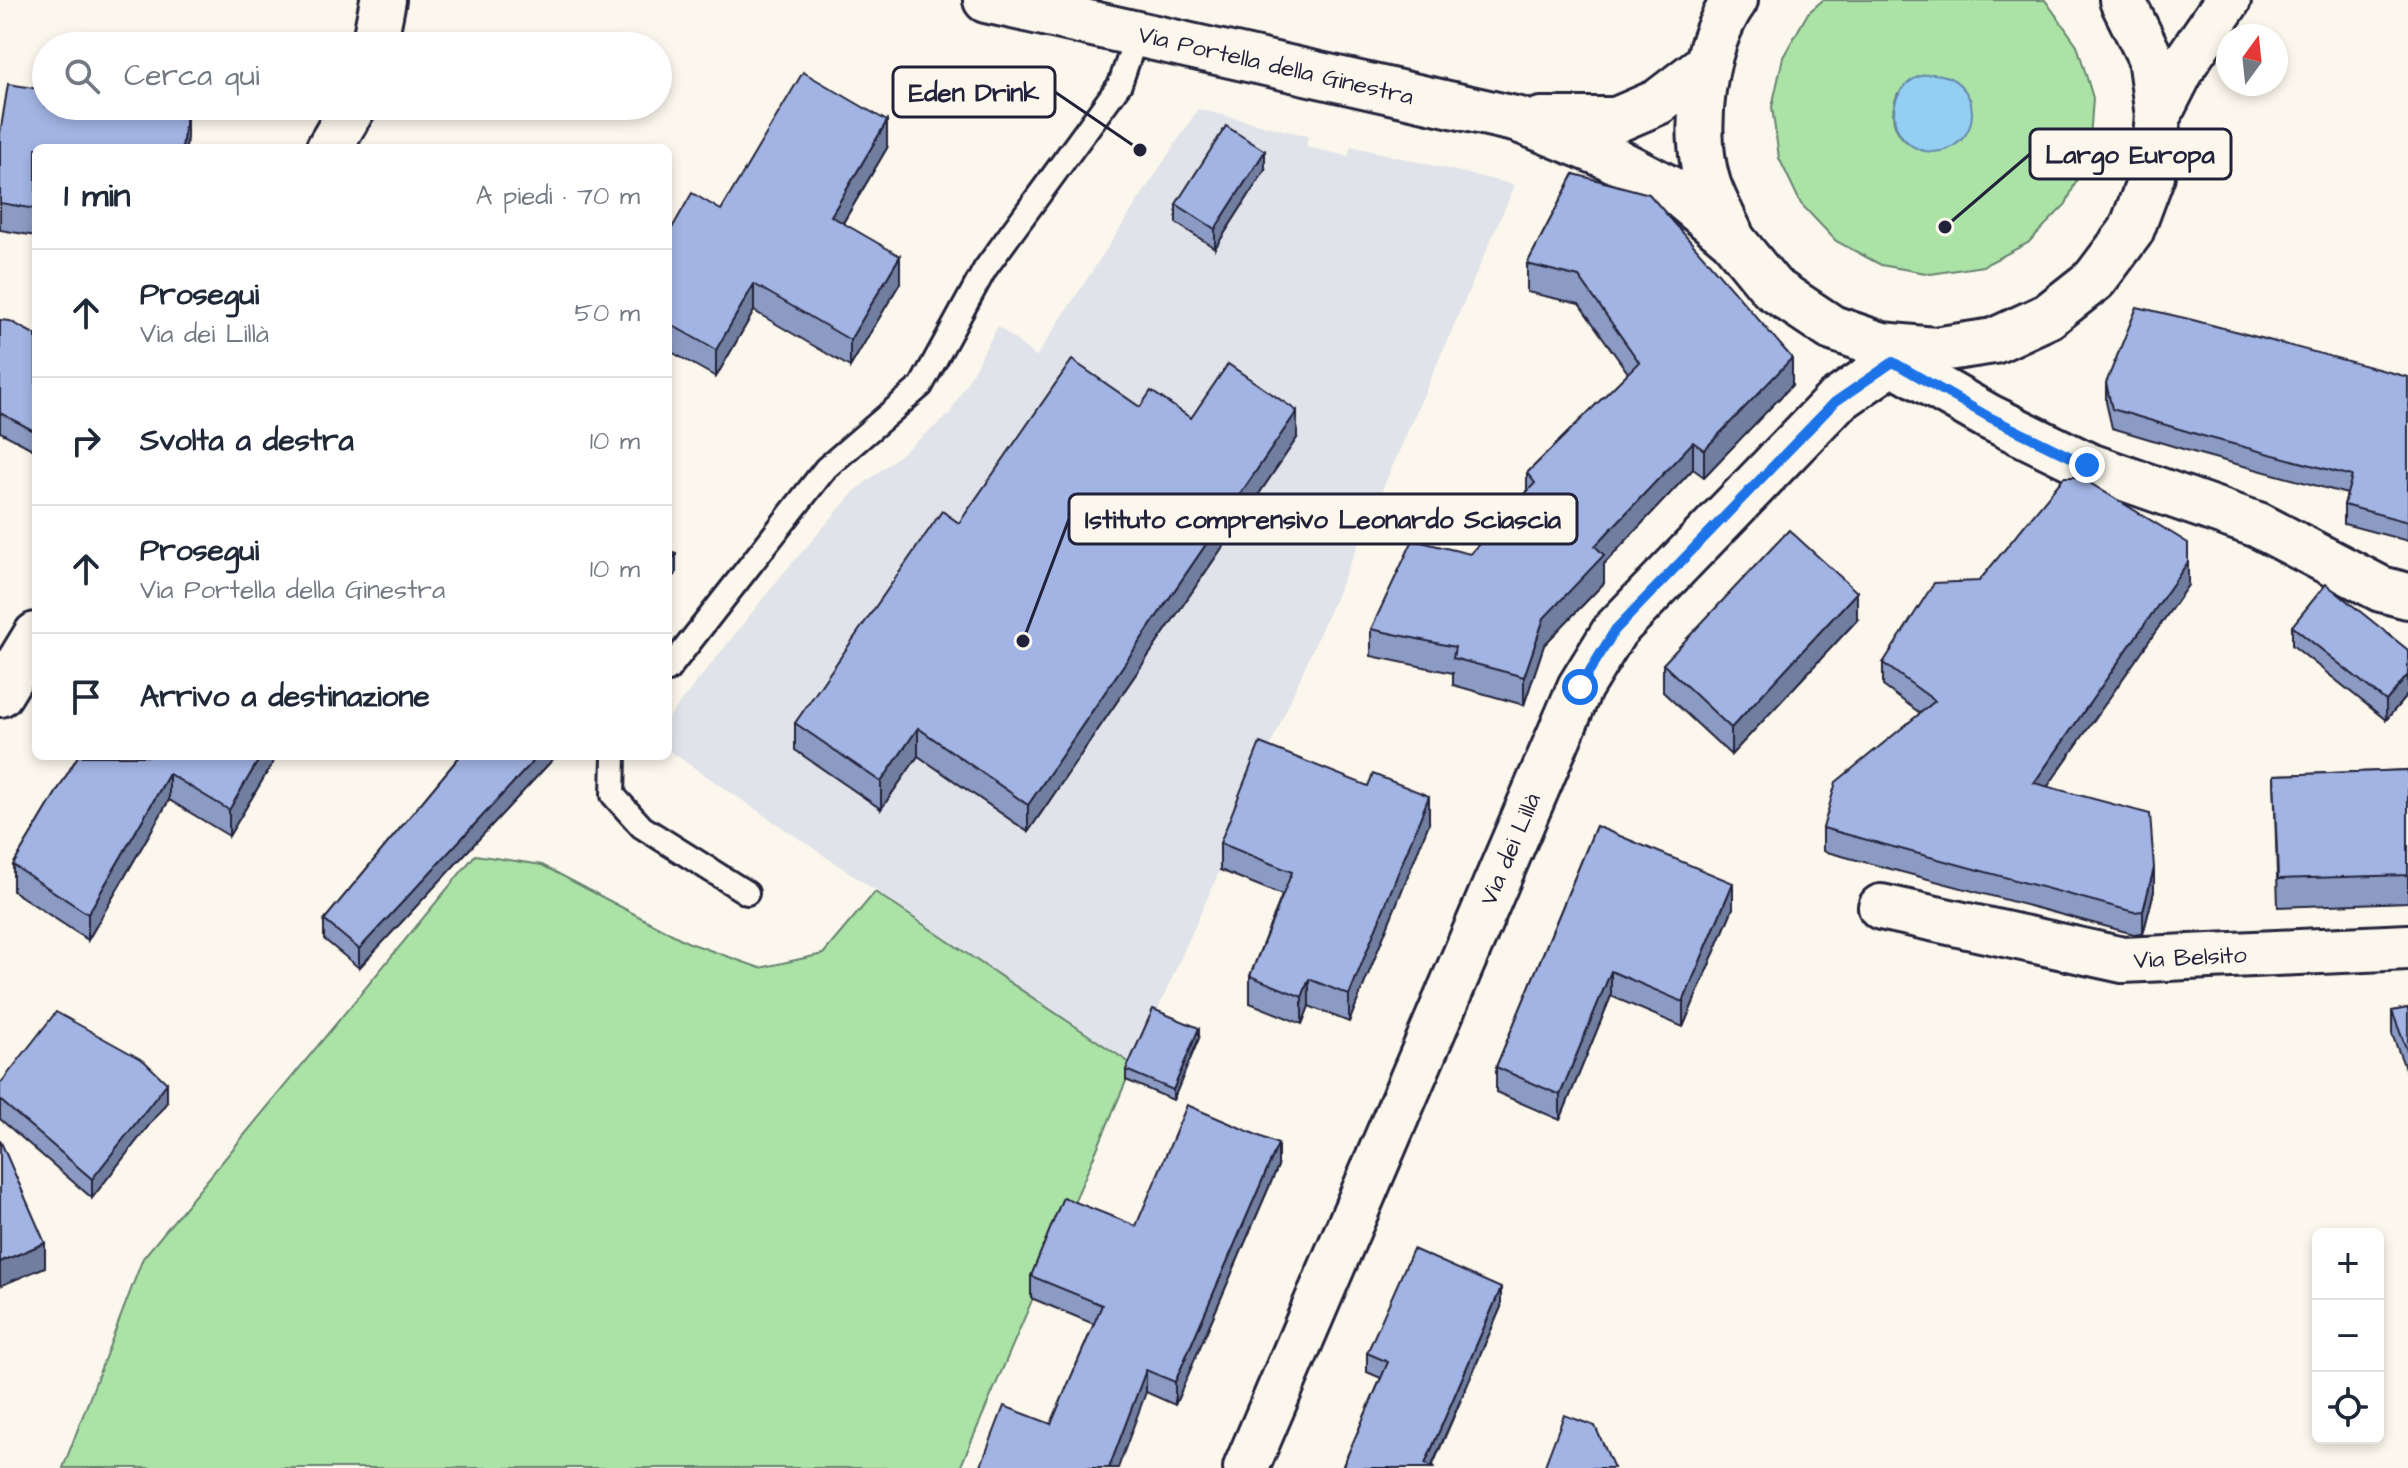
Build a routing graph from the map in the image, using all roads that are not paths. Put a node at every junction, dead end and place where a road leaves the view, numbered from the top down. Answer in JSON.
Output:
{"nodes":[{"id":1,"x":383,"y":0,"type":"edge"},
{"id":2,"x":986,"y":0,"type":"edge"},
{"id":3,"x":1735,"y":0,"type":"edge"},
{"id":4,"x":2122,"y":0,"type":"edge"},
{"id":5,"x":2228,"y":0,"type":"edge"},
{"id":6,"x":377,"y":32,"type":"edge"},
{"id":7,"x":1137,"y":34,"type":"junction"},
{"id":8,"x":1706,"y":65,"type":"junction"},
{"id":9,"x":2158,"y":116,"type":"junction"},
{"id":10,"x":346,"y":120,"type":"edge"},
{"id":11,"x":1519,"y":120,"type":"junction"},
{"id":12,"x":331,"y":144,"type":"edge"},
{"id":13,"x":1732,"y":239,"type":"junction"},
{"id":14,"x":1994,"y":341,"type":"junction"},
{"id":15,"x":1914,"y":356,"type":"junction"},
{"id":16,"x":1989,"y":417,"type":"junction"},
{"id":17,"x":2395,"y":592,"type":"edge"},
{"id":18,"x":2408,"y":622,"type":"edge"},
{"id":19,"x":32,"y":642,"type":"edge"},
{"id":20,"x":672,"y":665,"type":"edge"},
{"id":21,"x":0,"y":694,"type":"edge"},
{"id":22,"x":614,"y":760,"type":"edge"},
{"id":23,"x":747,"y":893,"type":"dead end"},
{"id":24,"x":1881,"y":907,"type":"dead end"},
{"id":25,"x":2408,"y":947,"type":"edge"},
{"id":26,"x":1246,"y":1468,"type":"edge"}],
"edges":[{"from":1,"to":6,"type":"street"},
{"from":2,"to":7,"type":"street","name":"Via Portella della Ginestra"},
{"from":3,"to":8,"type":"street"},
{"from":4,"to":9,"type":"street"},
{"from":5,"to":9,"type":"street"},
{"from":7,"to":11,"type":"street","name":"Via Portella della Ginestra"},
{"from":7,"to":20,"type":"lane"},
{"from":8,"to":11,"type":"street"},
{"from":8,"to":13,"type":"street"},
{"from":9,"to":14,"type":"street"},
{"from":10,"to":12,"type":"street"},
{"from":11,"to":13,"type":"street"},
{"from":13,"to":15,"type":"street"},
{"from":14,"to":15,"type":"street"},
{"from":14,"to":16,"type":"street"},
{"from":15,"to":16,"type":"street"},
{"from":15,"to":26,"type":"street","name":"Via dei Lillà"},
{"from":16,"to":17,"type":"street"},
{"from":17,"to":18,"type":"street"},
{"from":19,"to":21,"type":"street"},
{"from":22,"to":23,"type":"lane"},
{"from":24,"to":25,"type":"street","name":"Via Belsito"}]}
